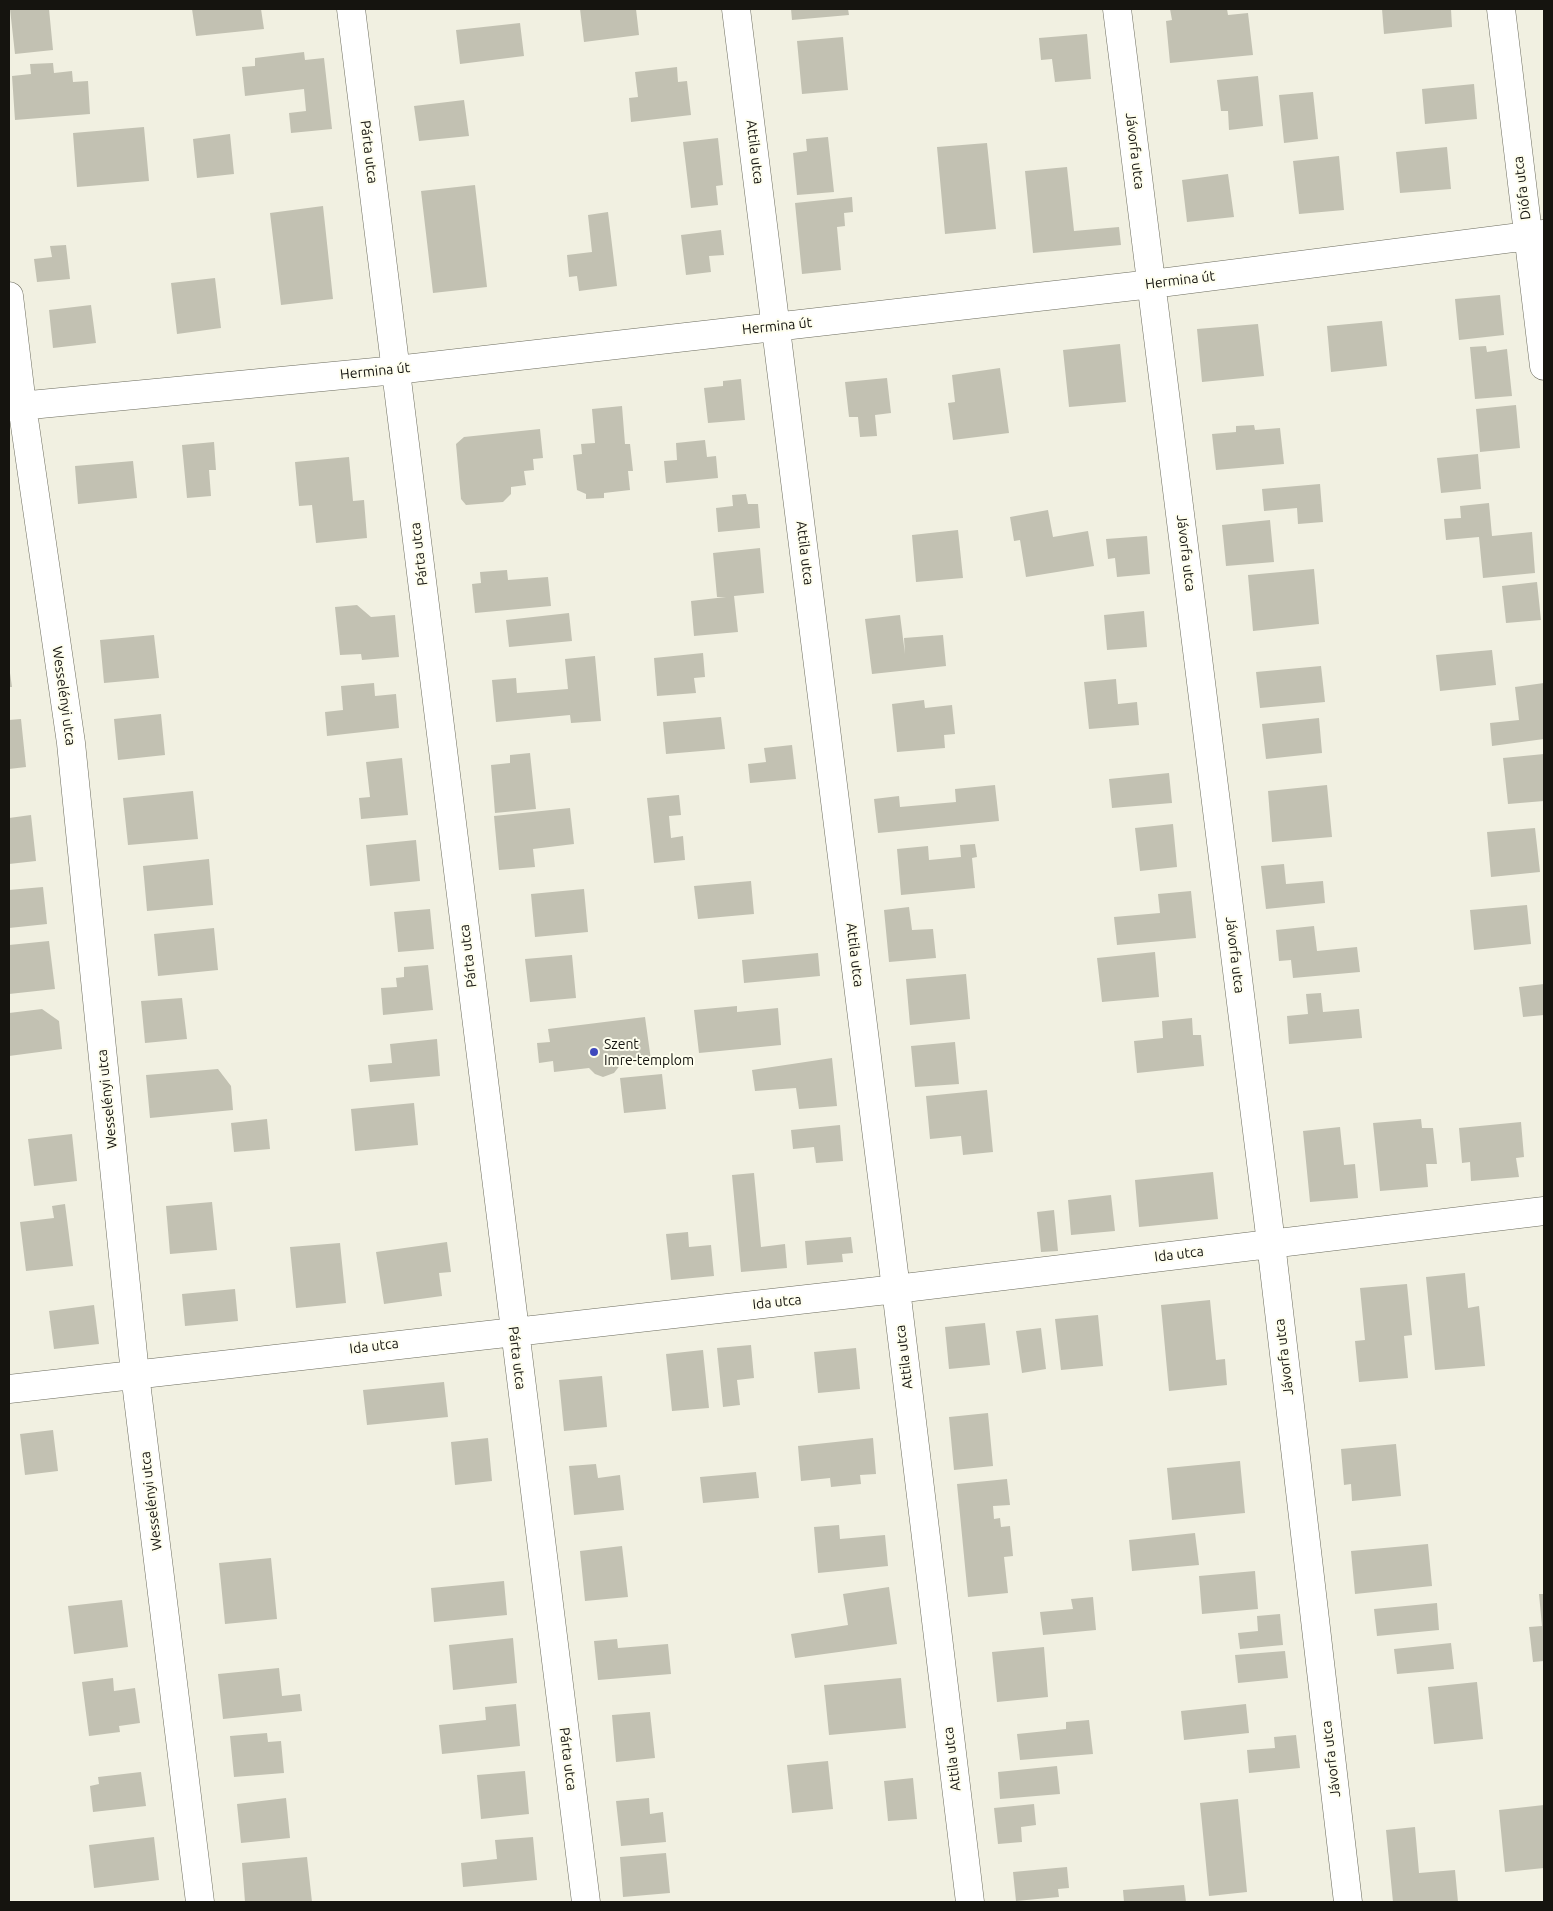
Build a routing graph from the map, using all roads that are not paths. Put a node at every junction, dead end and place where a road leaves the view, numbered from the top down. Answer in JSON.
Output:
{"nodes":[{"id":1,"x":352,"y":9,"type":"edge"},
{"id":2,"x":736,"y":9,"type":"edge"},
{"id":3,"x":1117,"y":9,"type":"edge"},
{"id":4,"x":1501,"y":9,"type":"edge"},
{"id":5,"x":1536,"y":235,"type":"edge"},
{"id":6,"x":1152,"y":284,"type":"junction"},
{"id":7,"x":9,"y":296,"type":"edge"},
{"id":8,"x":777,"y":326,"type":"junction"},
{"id":9,"x":1544,"y":366,"type":"edge"},
{"id":10,"x":396,"y":370,"type":"junction"},
{"id":11,"x":15,"y":406,"type":"edge"},
{"id":12,"x":1544,"y":1212,"type":"edge"},
{"id":13,"x":1271,"y":1243,"type":"junction"},
{"id":14,"x":896,"y":1289,"type":"junction"},
{"id":15,"x":514,"y":1330,"type":"junction"},
{"id":16,"x":135,"y":1374,"type":"junction"},
{"id":17,"x":9,"y":1389,"type":"edge"},
{"id":18,"x":200,"y":1902,"type":"edge"},
{"id":19,"x":586,"y":1902,"type":"edge"},
{"id":20,"x":970,"y":1902,"type":"edge"},
{"id":21,"x":1348,"y":1902,"type":"edge"}],
"edges":[{"from":1,"to":10,"type":"street","name":"Párta utca"},
{"from":2,"to":8,"type":"street","name":"Attila utca"},
{"from":3,"to":6,"type":"street","name":"Jávorfa utca"},
{"from":4,"to":5,"type":"street","name":"Diófa utca"},
{"from":5,"to":6,"type":"street","name":"Hermina út"},
{"from":5,"to":9,"type":"street","name":"Diófa utca"},
{"from":6,"to":8,"type":"street","name":"Hermina út"},
{"from":6,"to":13,"type":"street","name":"Jávorfa utca"},
{"from":7,"to":11,"type":"street","name":"Wesselényi utca"},
{"from":8,"to":10,"type":"street","name":"Hermina út"},
{"from":8,"to":14,"type":"street","name":"Attila utca"},
{"from":10,"to":11,"type":"street","name":"Hermina út"},
{"from":10,"to":15,"type":"street","name":"Párta utca"},
{"from":11,"to":16,"type":"street","name":"Wesselényi utca"},
{"from":12,"to":13,"type":"street","name":"Ida utca"},
{"from":13,"to":14,"type":"street","name":"Ida utca"},
{"from":13,"to":21,"type":"street","name":"Jávorfa utca"},
{"from":14,"to":15,"type":"street","name":"Ida utca"},
{"from":14,"to":20,"type":"street","name":"Attila utca"},
{"from":15,"to":16,"type":"street","name":"Ida utca"},
{"from":15,"to":19,"type":"street","name":"Párta utca"},
{"from":16,"to":17,"type":"street","name":"Ida utca"},
{"from":16,"to":18,"type":"street","name":"Wesselényi utca"}]}
